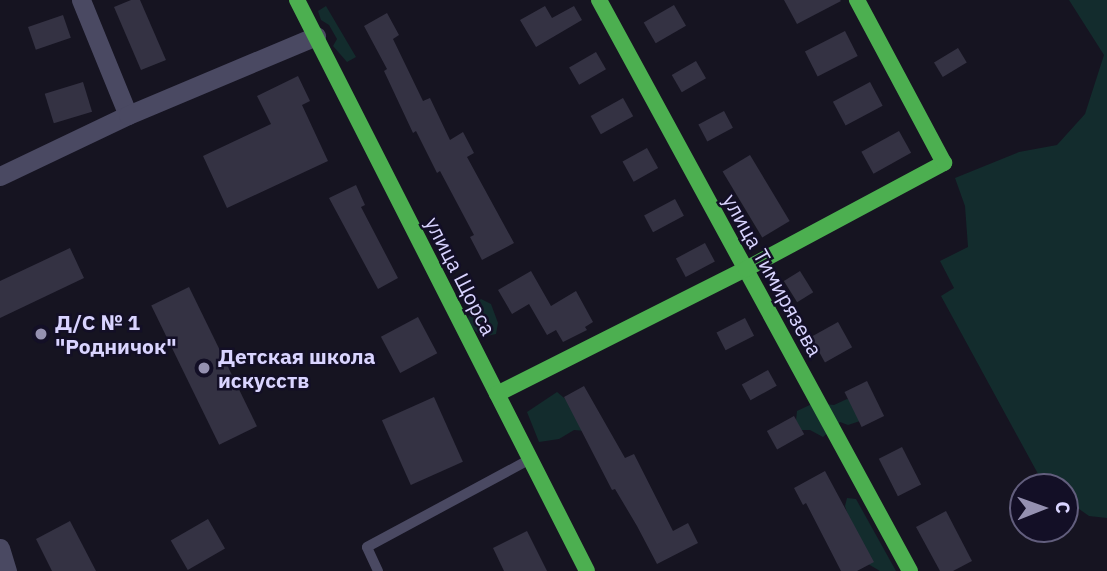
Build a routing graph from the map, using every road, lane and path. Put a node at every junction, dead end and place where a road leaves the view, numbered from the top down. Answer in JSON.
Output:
{"nodes":[{"id":1,"x":81,"y":0,"type":"edge"},
{"id":2,"x":298,"y":0,"type":"edge"},
{"id":3,"x":599,"y":0,"type":"edge"},
{"id":4,"x":858,"y":0,"type":"edge"},
{"id":5,"x":316,"y":36,"type":"junction"},
{"id":6,"x":128,"y":115,"type":"junction"},
{"id":7,"x":0,"y":176,"type":"edge"},
{"id":8,"x":746,"y":269,"type":"junction"},
{"id":9,"x":497,"y":394,"type":"junction"},
{"id":10,"x":531,"y":460,"type":"junction"},
{"id":11,"x":0,"y":548,"type":"edge"},
{"id":12,"x":7,"y":571,"type":"edge"},
{"id":13,"x":377,"y":571,"type":"edge"},
{"id":14,"x":587,"y":571,"type":"edge"},
{"id":15,"x":910,"y":571,"type":"edge"}],
"edges":[{"from":1,"to":6,"type":"street"},
{"from":2,"to":5,"type":"street","name":"улица Щорса"},
{"from":3,"to":8,"type":"street","name":"улица Тимирязева"},
{"from":4,"to":8,"type":"street"},
{"from":5,"to":6,"type":"street"},
{"from":5,"to":9,"type":"street","name":"улица Щорса"},
{"from":6,"to":7,"type":"street"},
{"from":8,"to":9,"type":"street"},
{"from":8,"to":15,"type":"street","name":"улица Тимирязева"},
{"from":9,"to":10,"type":"street","name":"улица Щорса"},
{"from":10,"to":13,"type":"lane"},
{"from":10,"to":14,"type":"street","name":"улица Щорса"},
{"from":11,"to":12,"type":"street"}]}
